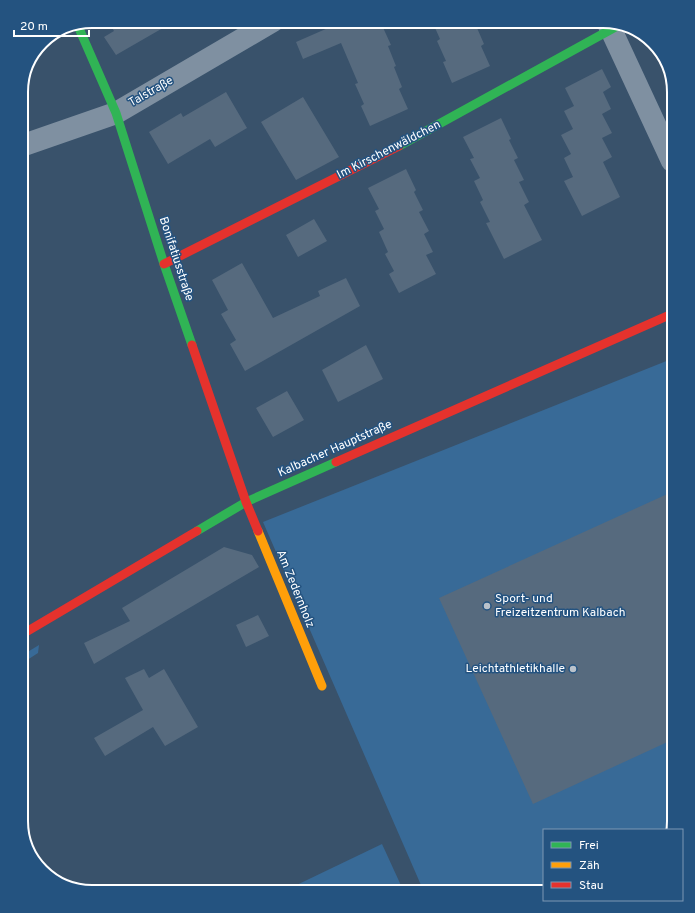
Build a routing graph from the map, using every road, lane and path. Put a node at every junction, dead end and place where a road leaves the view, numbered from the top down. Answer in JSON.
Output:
{"nodes":[{"id":1,"x":260,"y":28,"type":"edge"},
{"id":2,"x":607,"y":28,"type":"edge"},
{"id":3,"x":614,"y":29,"type":"edge"},
{"id":4,"x":80,"y":30,"type":"edge"},
{"id":5,"x":116,"y":113,"type":"junction"},
{"id":6,"x":28,"y":144,"type":"edge"},
{"id":7,"x":667,"y":150,"type":"edge"},
{"id":8,"x":164,"y":264,"type":"junction"},
{"id":9,"x":667,"y":316,"type":"edge"},
{"id":10,"x":246,"y":502,"type":"junction"},
{"id":11,"x":28,"y":631,"type":"edge"},
{"id":12,"x":322,"y":686,"type":"dead end"}],
"edges":[{"from":1,"to":5,"type":"street","name":"Talstraße"},
{"from":2,"to":8,"type":"street","name":"Im Kirschenwäldchen"},
{"from":3,"to":7,"type":"street","name":"Im Kirschenwäldchen"},
{"from":4,"to":5,"type":"street","name":"Bonifatiusstraße"},
{"from":5,"to":6,"type":"street","name":"Talstraße"},
{"from":5,"to":8,"type":"street","name":"Bonifatiusstraße"},
{"from":8,"to":10,"type":"street","name":"Bonifatiusstraße"},
{"from":9,"to":10,"type":"street","name":"Kalbacher Hauptstraße"},
{"from":10,"to":11,"type":"street","name":"Kalbacher Hauptstraße"},
{"from":10,"to":12,"type":"street","name":"Am Zedernholz"}]}
